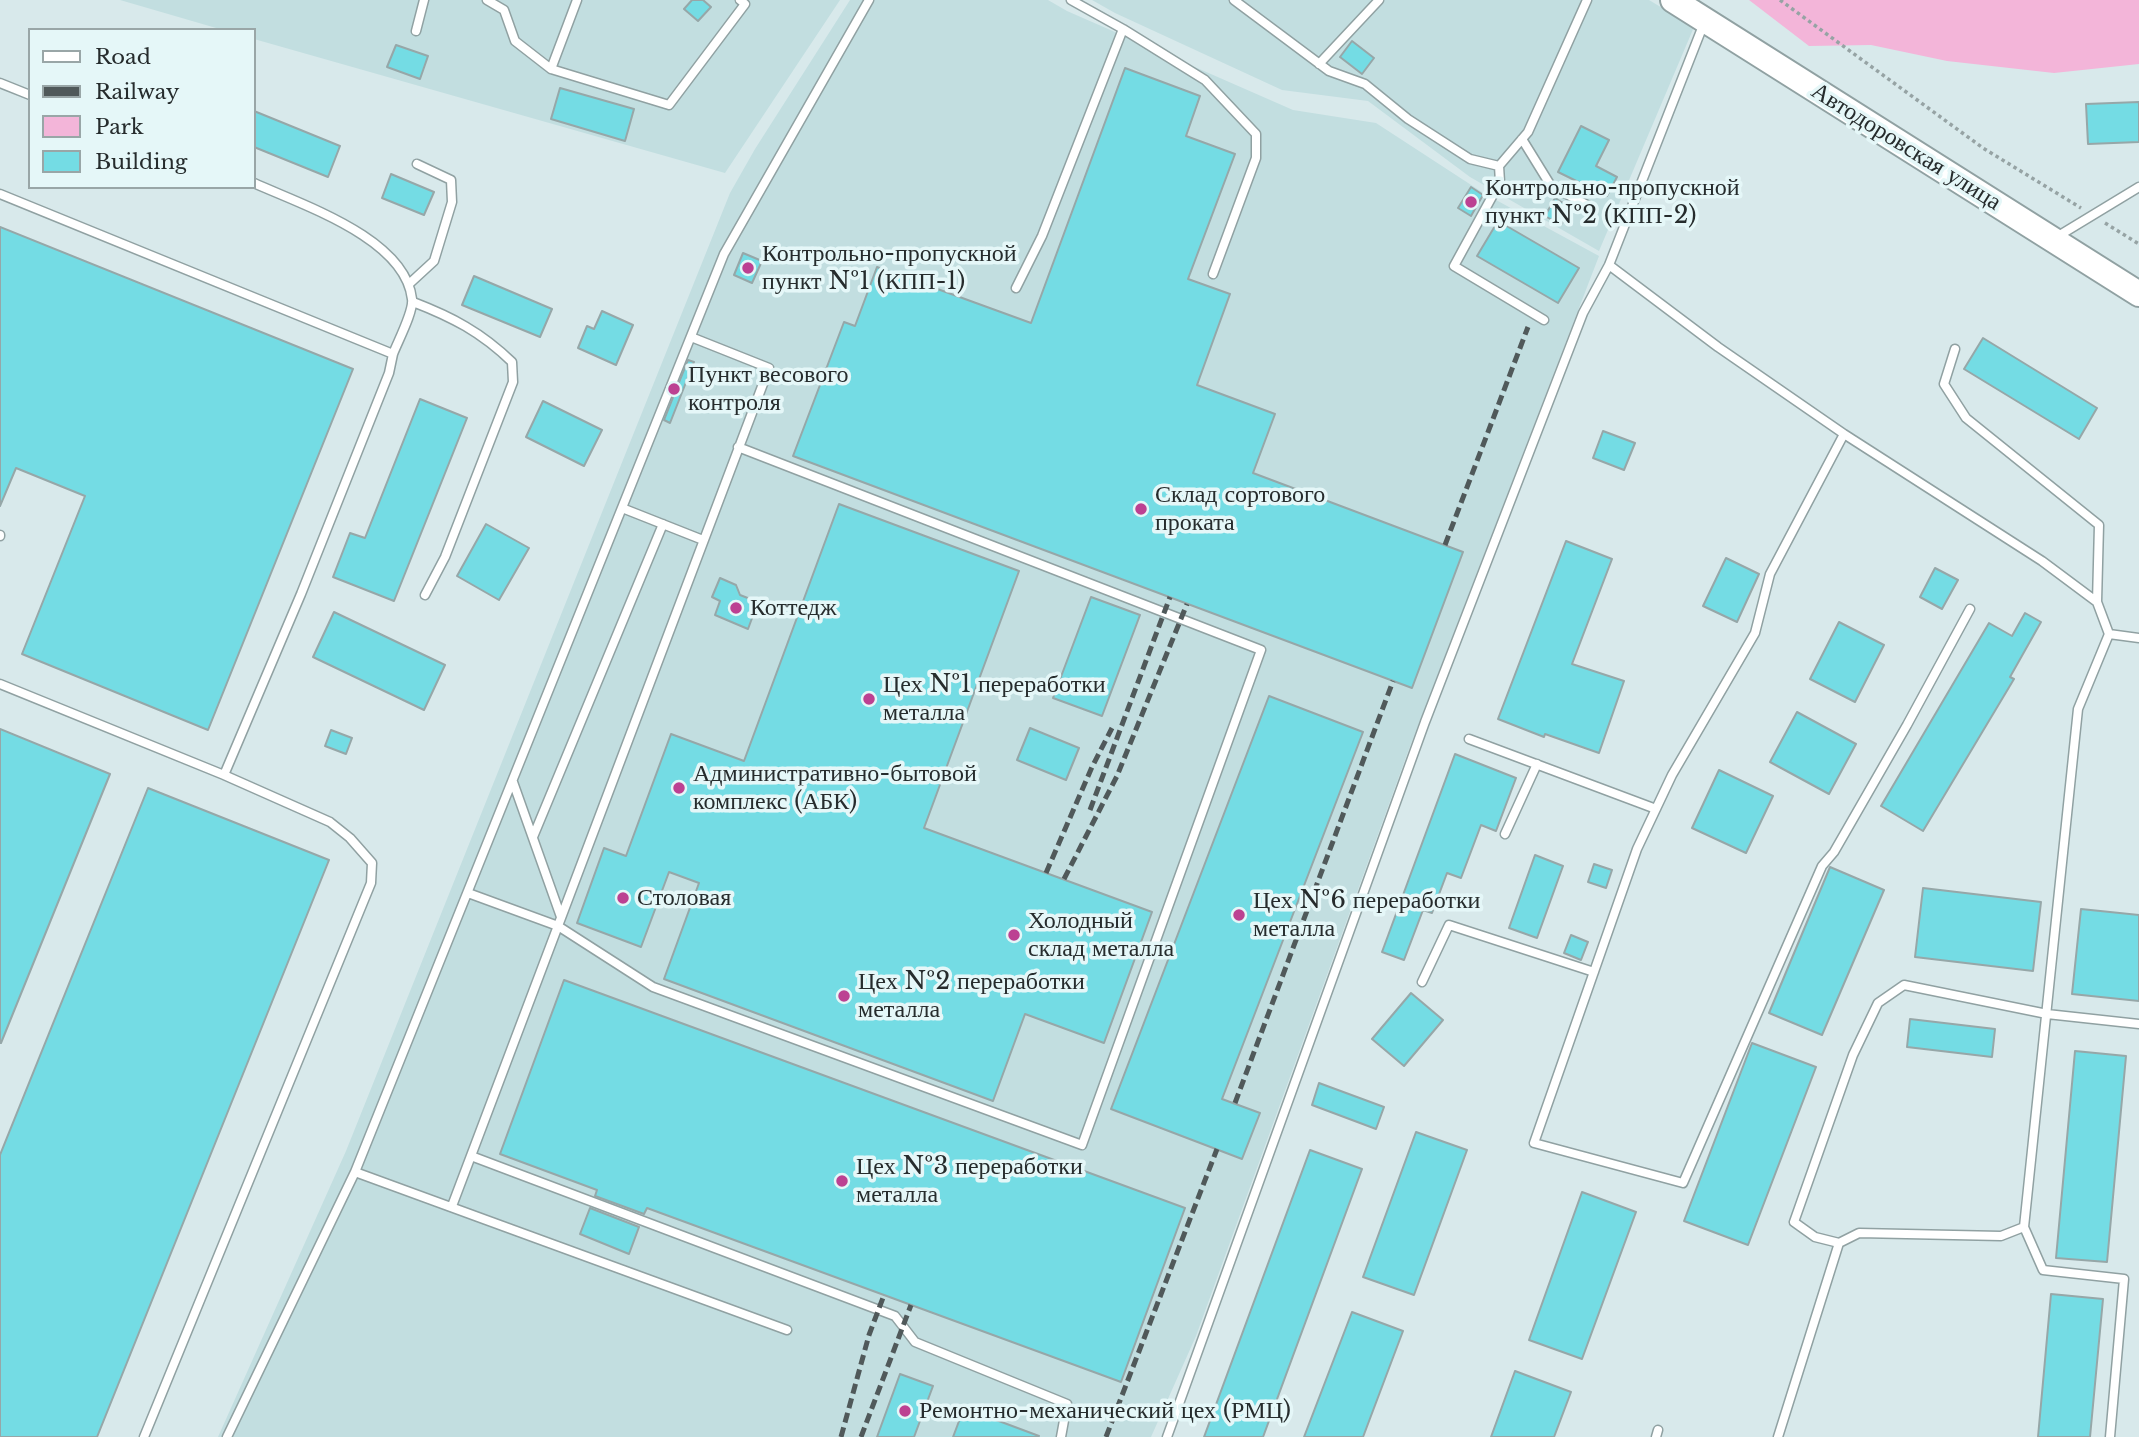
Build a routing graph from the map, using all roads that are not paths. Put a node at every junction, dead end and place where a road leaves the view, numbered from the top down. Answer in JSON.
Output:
{"nodes":[{"id":1,"x":424,"y":0,"type":"edge"},
{"id":2,"x":487,"y":0,"type":"edge"},
{"id":3,"x":577,"y":0,"type":"edge"},
{"id":4,"x":740,"y":0,"type":"edge"},
{"id":5,"x":869,"y":0,"type":"edge"},
{"id":6,"x":1071,"y":0,"type":"edge"},
{"id":7,"x":1234,"y":0,"type":"edge"},
{"id":8,"x":1379,"y":0,"type":"edge"},
{"id":9,"x":1587,"y":0,"type":"edge"},
{"id":10,"x":1673,"y":0,"type":"edge"},
{"id":11,"x":1705,"y":20,"type":"junction"},
{"id":12,"x":1123,"y":29,"type":"junction"},
{"id":13,"x":416,"y":32,"type":"dead end"},
{"id":14,"x":1319,"y":64,"type":"junction"},
{"id":15,"x":551,"y":69,"type":"junction"},
{"id":16,"x":0,"y":83,"type":"edge"},
{"id":17,"x":28,"y":93,"type":"edge"},
{"id":18,"x":1522,"y":139,"type":"junction"},
{"id":19,"x":418,"y":164,"type":"dead end"},
{"id":20,"x":1499,"y":166,"type":"junction"},
{"id":21,"x":256,"y":184,"type":"edge"},
{"id":22,"x":2139,"y":187,"type":"edge"},
{"id":23,"x":0,"y":194,"type":"edge"},
{"id":24,"x":1591,"y":208,"type":"dead end"},
{"id":25,"x":2054,"y":239,"type":"junction"},
{"id":26,"x":1609,"y":265,"type":"junction"},
{"id":27,"x":1213,"y":274,"type":"dead end"},
{"id":28,"x":409,"y":284,"type":"junction"},
{"id":29,"x":1016,"y":288,"type":"dead end"},
{"id":30,"x":2139,"y":293,"type":"edge"},
{"id":31,"x":413,"y":302,"type":"junction"},
{"id":32,"x":1544,"y":320,"type":"dead end"},
{"id":33,"x":691,"y":337,"type":"junction"},
{"id":34,"x":1955,"y":349,"type":"dead end"},
{"id":35,"x":393,"y":354,"type":"junction"},
{"id":36,"x":1843,"y":434,"type":"junction"},
{"id":37,"x":738,"y":447,"type":"junction"},
{"id":38,"x":622,"y":508,"type":"junction"},
{"id":39,"x":663,"y":524,"type":"junction"},
{"id":40,"x":704,"y":540,"type":"junction"},
{"id":41,"x":425,"y":595,"type":"dead end"},
{"id":42,"x":2096,"y":602,"type":"junction"},
{"id":43,"x":1970,"y":609,"type":"dead end"},
{"id":44,"x":2109,"y":634,"type":"junction"},
{"id":45,"x":2139,"y":638,"type":"edge"},
{"id":46,"x":0,"y":684,"type":"edge"},
{"id":47,"x":1469,"y":738,"type":"dead end"},
{"id":48,"x":1537,"y":764,"type":"junction"},
{"id":49,"x":224,"y":775,"type":"junction"},
{"id":50,"x":513,"y":782,"type":"junction"},
{"id":51,"x":1656,"y":809,"type":"junction"},
{"id":52,"x":1506,"y":834,"type":"dead end"},
{"id":53,"x":533,"y":837,"type":"junction"},
{"id":54,"x":468,"y":893,"type":"junction"},
{"id":55,"x":559,"y":921,"type":"junction"},
{"id":56,"x":1594,"y":972,"type":"junction"},
{"id":57,"x":1422,"y":982,"type":"dead end"},
{"id":58,"x":2047,"y":1014,"type":"junction"},
{"id":59,"x":2139,"y":1024,"type":"edge"},
{"id":60,"x":471,"y":1156,"type":"junction"},
{"id":61,"x":355,"y":1172,"type":"junction"},
{"id":62,"x":452,"y":1206,"type":"junction"},
{"id":63,"x":2024,"y":1227,"type":"junction"},
{"id":64,"x":1839,"y":1243,"type":"junction"},
{"id":65,"x":787,"y":1329,"type":"dead end"},
{"id":66,"x":144,"y":1437,"type":"edge"},
{"id":67,"x":227,"y":1437,"type":"edge"},
{"id":68,"x":1061,"y":1437,"type":"edge"},
{"id":69,"x":1167,"y":1437,"type":"edge"},
{"id":70,"x":1778,"y":1437,"type":"edge"},
{"id":71,"x":2110,"y":1437,"type":"edge"}],
"edges":[{"from":1,"to":13,"type":"lane"},
{"from":2,"to":15,"type":"lane"},
{"from":3,"to":15,"type":"lane"},
{"from":4,"to":15,"type":"lane"},
{"from":5,"to":33,"type":"lane"},
{"from":6,"to":12,"type":"lane"},
{"from":7,"to":14,"type":"lane"},
{"from":8,"to":14,"type":"lane"},
{"from":9,"to":18,"type":"lane"},
{"from":10,"to":11,"type":"main road","name":"Автодоровская улица"},
{"from":11,"to":25,"type":"main road","name":"Автодоровская улица"},
{"from":11,"to":26,"type":"lane"},
{"from":12,"to":27,"type":"lane"},
{"from":12,"to":29,"type":"lane"},
{"from":14,"to":20,"type":"lane"},
{"from":16,"to":17,"type":"lane"},
{"from":18,"to":20,"type":"lane"},
{"from":18,"to":24,"type":"lane"},
{"from":19,"to":28,"type":"lane"},
{"from":20,"to":32,"type":"lane"},
{"from":21,"to":28,"type":"lane"},
{"from":22,"to":25,"type":"lane"},
{"from":23,"to":35,"type":"lane"},
{"from":25,"to":30,"type":"main road","name":"Автодоровская улица"},
{"from":26,"to":36,"type":"lane"},
{"from":26,"to":69,"type":"lane"},
{"from":28,"to":31,"type":"lane"},
{"from":31,"to":35,"type":"lane"},
{"from":31,"to":41,"type":"lane"},
{"from":33,"to":37,"type":"lane"},
{"from":33,"to":38,"type":"lane"},
{"from":34,"to":42,"type":"lane"},
{"from":35,"to":49,"type":"lane"},
{"from":36,"to":42,"type":"lane"},
{"from":36,"to":51,"type":"lane"},
{"from":37,"to":40,"type":"lane"},
{"from":37,"to":55,"type":"lane"},
{"from":38,"to":39,"type":"lane"},
{"from":38,"to":50,"type":"lane"},
{"from":39,"to":40,"type":"lane"},
{"from":39,"to":53,"type":"lane"},
{"from":40,"to":55,"type":"lane"},
{"from":42,"to":44,"type":"lane"},
{"from":43,"to":56,"type":"lane"},
{"from":44,"to":45,"type":"lane"},
{"from":44,"to":58,"type":"lane"},
{"from":46,"to":49,"type":"lane"},
{"from":47,"to":48,"type":"lane"},
{"from":48,"to":51,"type":"lane"},
{"from":48,"to":52,"type":"lane"},
{"from":49,"to":66,"type":"lane"},
{"from":50,"to":53,"type":"lane"},
{"from":50,"to":54,"type":"lane"},
{"from":51,"to":56,"type":"lane"},
{"from":53,"to":55,"type":"lane"},
{"from":54,"to":55,"type":"lane"},
{"from":54,"to":61,"type":"lane"},
{"from":55,"to":60,"type":"lane"},
{"from":56,"to":57,"type":"lane"},
{"from":58,"to":59,"type":"lane"},
{"from":58,"to":63,"type":"lane"},
{"from":58,"to":64,"type":"lane"},
{"from":60,"to":62,"type":"lane"},
{"from":60,"to":68,"type":"lane"},
{"from":61,"to":62,"type":"lane"},
{"from":61,"to":67,"type":"lane"},
{"from":62,"to":65,"type":"lane"},
{"from":63,"to":64,"type":"lane"},
{"from":63,"to":71,"type":"lane"},
{"from":64,"to":70,"type":"lane"}]}
